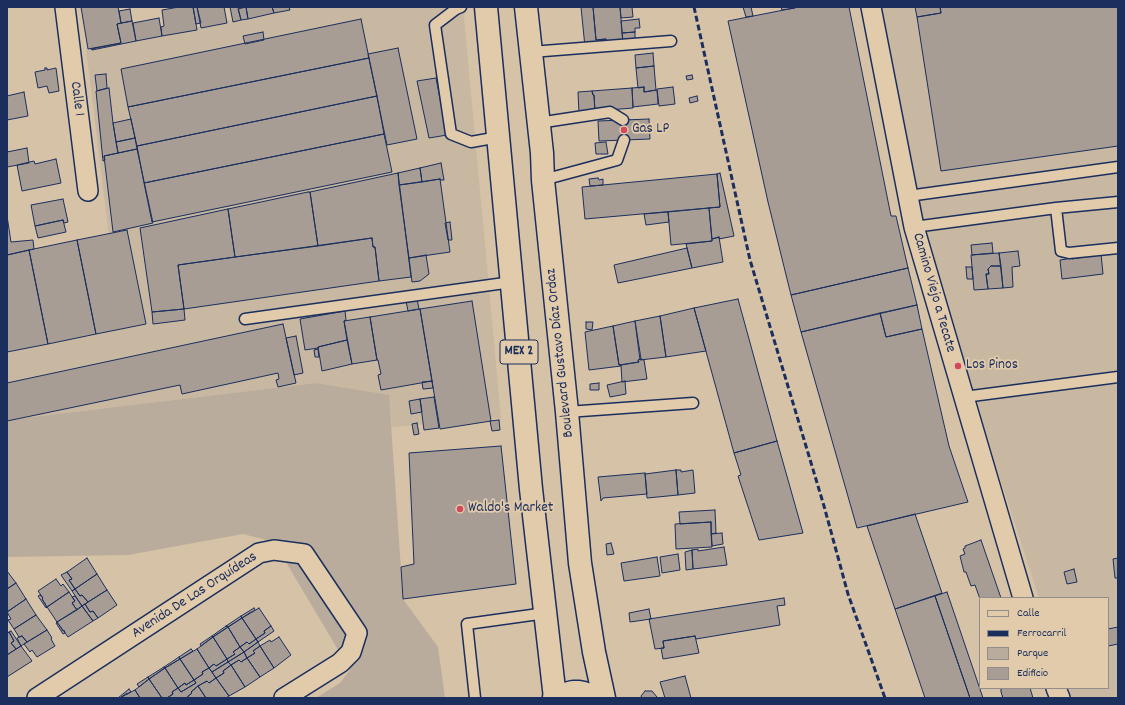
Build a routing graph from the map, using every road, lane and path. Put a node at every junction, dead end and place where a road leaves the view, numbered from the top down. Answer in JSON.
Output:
{"nodes":[{"id":1,"x":65,"y":7,"type":"edge"},
{"id":2,"x":460,"y":7,"type":"edge"},
{"id":3,"x":486,"y":7,"type":"edge"},
{"id":4,"x":526,"y":7,"type":"edge"},
{"id":5,"x":871,"y":7,"type":"edge"},
{"id":6,"x":671,"y":41,"type":"dead end"},
{"id":7,"x":531,"y":52,"type":"junction"},
{"id":8,"x":623,"y":120,"type":"dead end"},
{"id":9,"x":538,"y":123,"type":"junction"},
{"id":10,"x":499,"y":137,"type":"junction"},
{"id":11,"x":624,"y":140,"type":"dead end"},
{"id":12,"x":1118,"y":167,"type":"edge"},
{"id":13,"x":543,"y":180,"type":"junction"},
{"id":14,"x":88,"y":191,"type":"dead end"},
{"id":15,"x":908,"y":196,"type":"junction"},
{"id":16,"x":1118,"y":202,"type":"edge"},
{"id":17,"x":1056,"y":208,"type":"junction"},
{"id":18,"x":914,"y":227,"type":"junction"},
{"id":19,"x":1118,"y":248,"type":"edge"},
{"id":20,"x":512,"y":282,"type":"junction"},
{"id":21,"x":245,"y":319,"type":"dead end"},
{"id":22,"x":1118,"y":377,"type":"edge"},
{"id":23,"x":964,"y":398,"type":"junction"},
{"id":24,"x":692,"y":403,"type":"dead end"},
{"id":25,"x":567,"y":412,"type":"junction"},
{"id":26,"x":1023,"y":597,"type":"edge"},
{"id":27,"x":546,"y":613,"type":"junction"},
{"id":28,"x":42,"y":697,"type":"edge"},
{"id":29,"x":284,"y":698,"type":"edge"},
{"id":30,"x":475,"y":698,"type":"edge"},
{"id":31,"x":554,"y":698,"type":"edge"},
{"id":32,"x":589,"y":698,"type":"edge"},
{"id":33,"x":604,"y":698,"type":"edge"}],
"edges":[{"from":1,"to":14,"type":"street","name":"Calle 1"},
{"from":2,"to":10,"type":"lane"},
{"from":3,"to":10,"type":"main road","number":"MEX 2"},
{"from":4,"to":7,"type":"main road","name":"Boulevard Gustavo Díaz Ordaz","number":"MEX 2"},
{"from":5,"to":15,"type":"street","name":"Camino Viejo a Tecate"},
{"from":6,"to":7,"type":"lane"},
{"from":7,"to":9,"type":"main road","name":"Boulevard Gustavo Díaz Ordaz","number":"MEX 2"},
{"from":8,"to":9,"type":"lane"},
{"from":9,"to":13,"type":"main road","name":"Boulevard Gustavo Díaz Ordaz","number":"MEX 2"},
{"from":10,"to":20,"type":"main road","number":"MEX 2"},
{"from":11,"to":13,"type":"lane"},
{"from":12,"to":15,"type":"lane"},
{"from":13,"to":25,"type":"main road","name":"Boulevard Gustavo Díaz Ordaz","number":"MEX 2"},
{"from":15,"to":18,"type":"street","name":"Camino Viejo a Tecate"},
{"from":16,"to":17,"type":"lane"},
{"from":17,"to":18,"type":"lane"},
{"from":17,"to":19,"type":"lane"},
{"from":18,"to":23,"type":"street","name":"Camino Viejo a Tecate"},
{"from":20,"to":21,"type":"lane"},
{"from":20,"to":27,"type":"main road","number":"MEX 2"},
{"from":22,"to":23,"type":"lane"},
{"from":23,"to":26,"type":"street","name":"Camino Viejo a Tecate"},
{"from":24,"to":25,"type":"lane"},
{"from":25,"to":33,"type":"main road","name":"Boulevard Gustavo Díaz Ordaz","number":"MEX 2"},
{"from":27,"to":30,"type":"lane"},
{"from":27,"to":31,"type":"main road","number":"MEX 2"},
{"from":28,"to":29,"type":"street","name":"Avenida De Las Orquídeas"},
{"from":31,"to":32,"type":"main road"}]}
